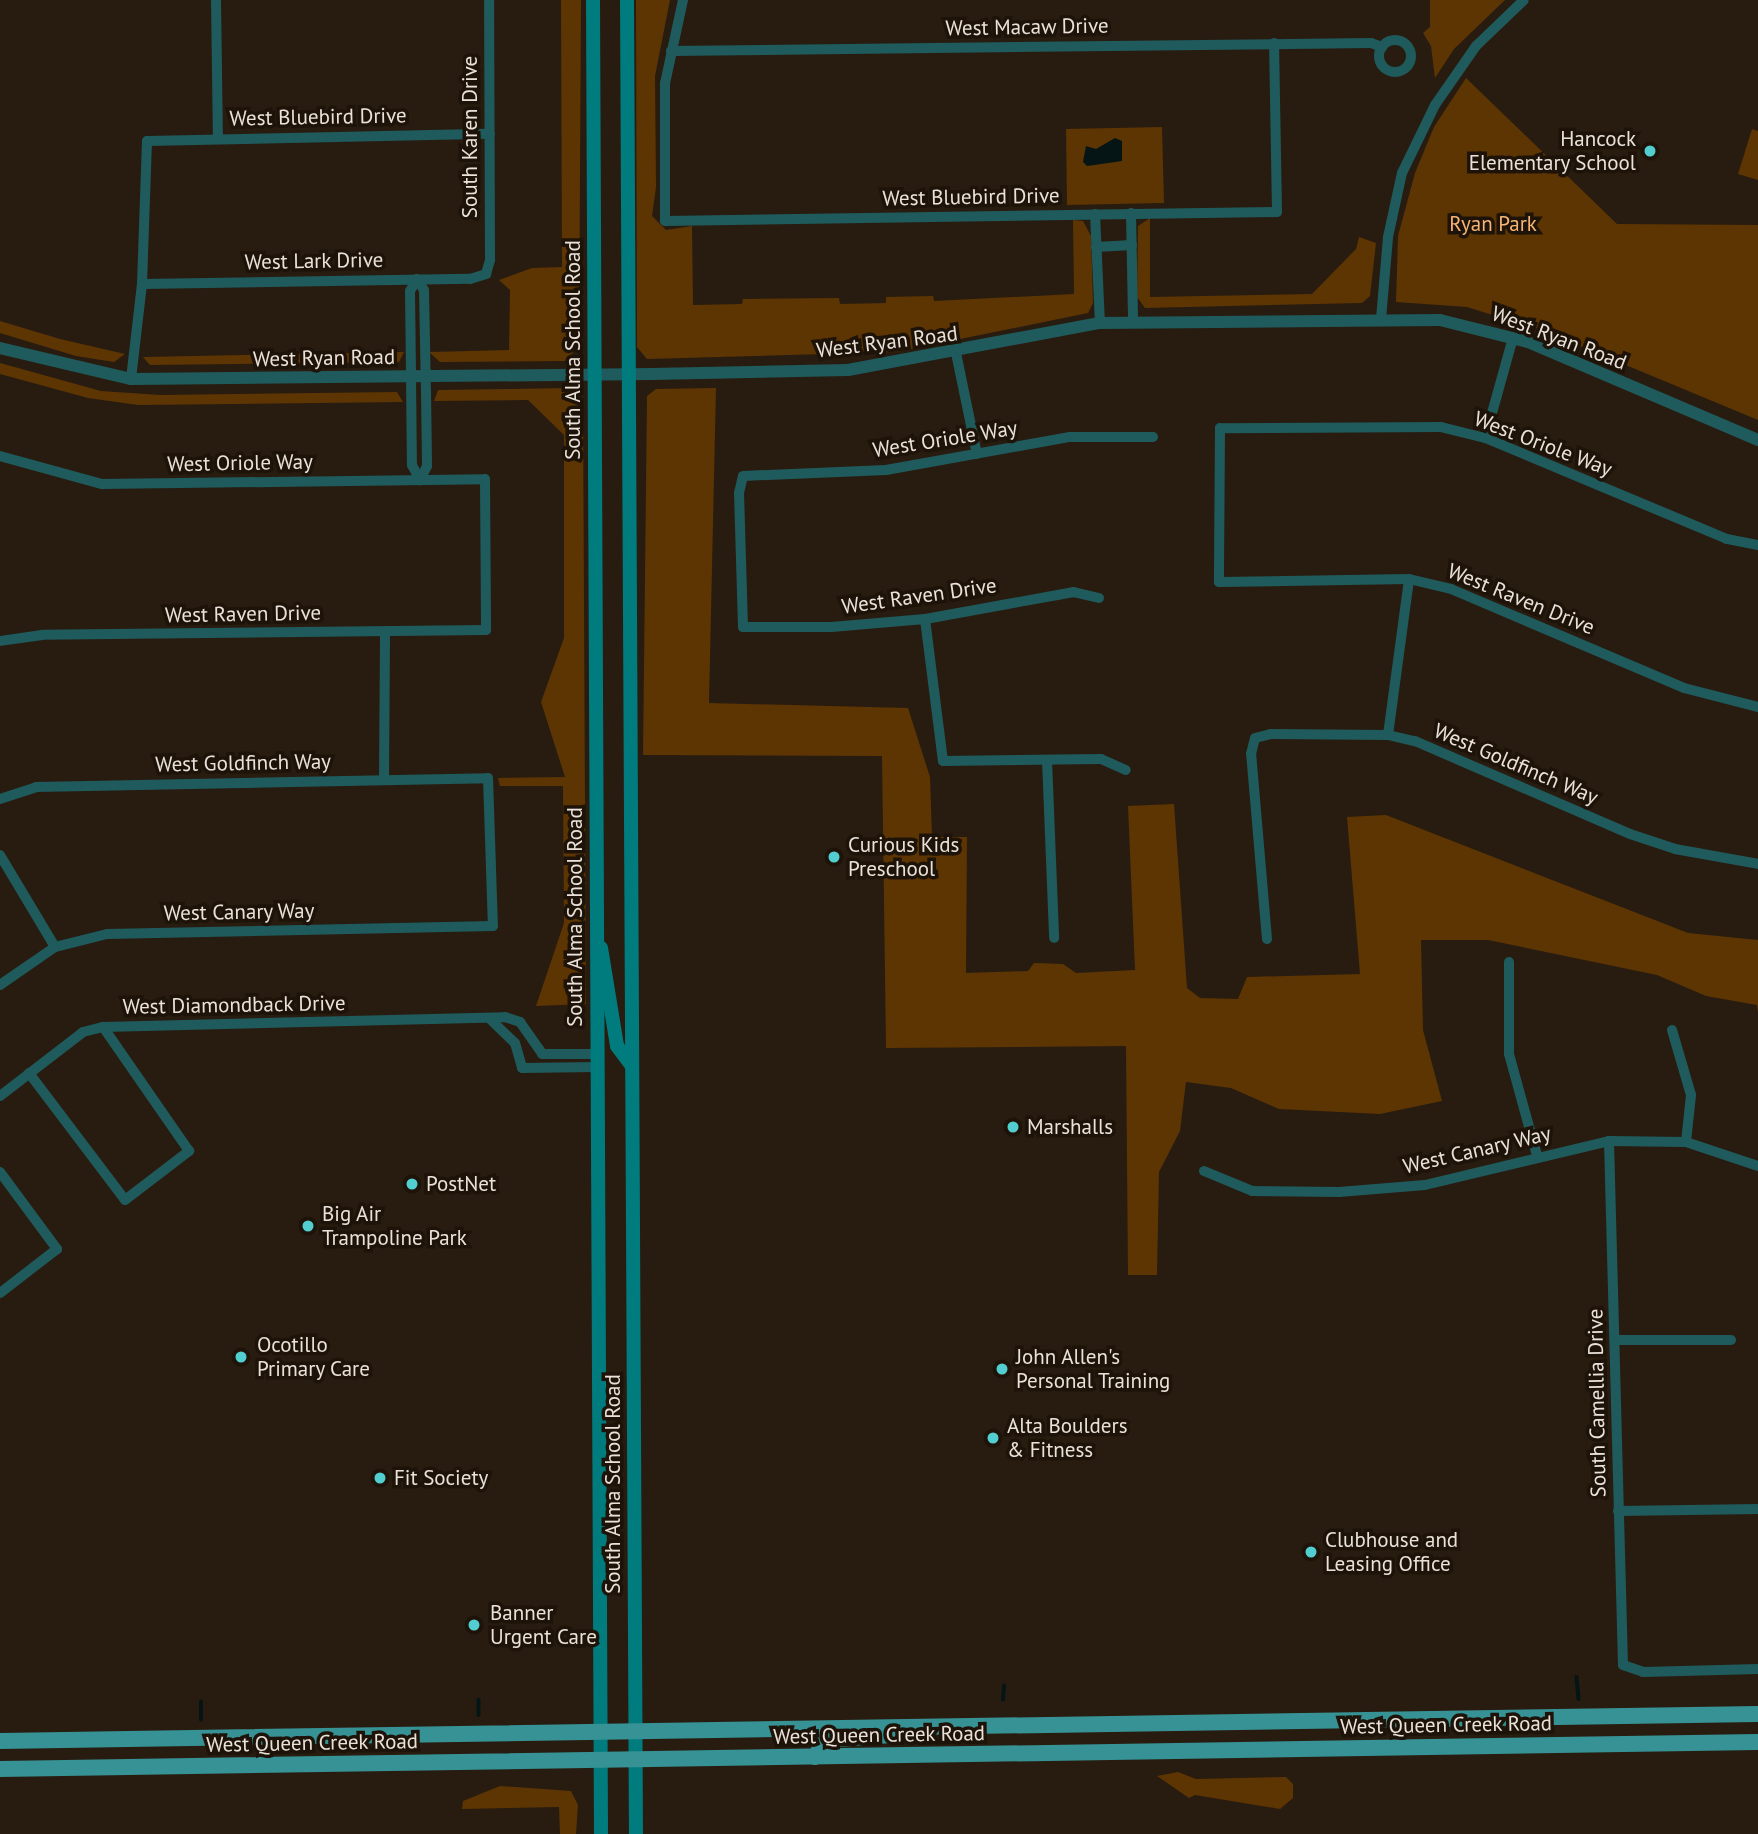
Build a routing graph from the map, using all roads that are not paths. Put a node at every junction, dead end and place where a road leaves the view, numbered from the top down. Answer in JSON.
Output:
{"nodes":[{"id":1,"x":216,"y":0,"type":"edge"},
{"id":2,"x":489,"y":0,"type":"edge"},
{"id":3,"x":593,"y":0,"type":"edge"},
{"id":4,"x":627,"y":0,"type":"edge"},
{"id":5,"x":682,"y":0,"type":"edge"},
{"id":6,"x":1524,"y":0,"type":"edge"},
{"id":7,"x":1274,"y":43,"type":"junction"},
{"id":8,"x":1382,"y":47,"type":"dead end"},
{"id":9,"x":671,"y":51,"type":"junction"},
{"id":10,"x":490,"y":134,"type":"junction"},
{"id":11,"x":218,"y":138,"type":"junction"},
{"id":12,"x":1131,"y":213,"type":"junction"},
{"id":13,"x":1095,"y":214,"type":"junction"},
{"id":14,"x":1132,"y":245,"type":"junction"},
{"id":15,"x":1096,"y":247,"type":"junction"},
{"id":16,"x":486,"y":274,"type":"joint"},
{"id":17,"x":417,"y":279,"type":"junction"},
{"id":18,"x":142,"y":284,"type":"junction"},
{"id":19,"x":1381,"y":318,"type":"junction"},
{"id":20,"x":1133,"y":322,"type":"junction"},
{"id":21,"x":1100,"y":323,"type":"junction"},
{"id":22,"x":1513,"y":338,"type":"junction"},
{"id":23,"x":0,"y":348,"type":"edge"},
{"id":24,"x":956,"y":353,"type":"junction"},
{"id":25,"x":594,"y":374,"type":"junction"},
{"id":26,"x":628,"y":374,"type":"junction"},
{"id":27,"x":411,"y":376,"type":"junction"},
{"id":28,"x":426,"y":377,"type":"junction"},
{"id":29,"x":131,"y":379,"type":"junction"},
{"id":30,"x":1153,"y":437,"type":"dead end"},
{"id":31,"x":1485,"y":438,"type":"junction"},
{"id":32,"x":1758,"y":440,"type":"edge"},
{"id":33,"x":977,"y":454,"type":"junction"},
{"id":34,"x":0,"y":456,"type":"edge"},
{"id":35,"x":420,"y":480,"type":"junction"},
{"id":36,"x":1758,"y":545,"type":"edge"},
{"id":37,"x":1409,"y":579,"type":"junction"},
{"id":38,"x":1219,"y":582,"type":"joint"},
{"id":39,"x":1099,"y":598,"type":"dead end"},
{"id":40,"x":925,"y":618,"type":"junction"},
{"id":41,"x":743,"y":627,"type":"joint"},
{"id":42,"x":486,"y":630,"type":"joint"},
{"id":43,"x":385,"y":632,"type":"junction"},
{"id":44,"x":0,"y":641,"type":"edge"},
{"id":45,"x":1758,"y":707,"type":"edge"},
{"id":46,"x":1388,"y":735,"type":"junction"},
{"id":47,"x":1047,"y":760,"type":"junction"},
{"id":48,"x":1126,"y":770,"type":"dead end"},
{"id":49,"x":384,"y":779,"type":"junction"},
{"id":50,"x":0,"y":799,"type":"edge"},
{"id":51,"x":0,"y":855,"type":"edge"},
{"id":52,"x":1758,"y":864,"type":"edge"},
{"id":53,"x":493,"y":926,"type":"joint"},
{"id":54,"x":596,"y":930,"type":"junction"},
{"id":55,"x":1054,"y":939,"type":"dead end"},
{"id":56,"x":1267,"y":939,"type":"dead end"},
{"id":57,"x":55,"y":947,"type":"junction"},
{"id":58,"x":1509,"y":962,"type":"dead end"},
{"id":59,"x":0,"y":985,"type":"edge"},
{"id":60,"x":491,"y":1020,"type":"junction"},
{"id":61,"x":103,"y":1027,"type":"junction"},
{"id":62,"x":1672,"y":1030,"type":"dead end"},
{"id":63,"x":597,"y":1060,"type":"junction"},
{"id":64,"x":632,"y":1066,"type":"junction"},
{"id":65,"x":29,"y":1073,"type":"junction"},
{"id":66,"x":0,"y":1096,"type":"edge"},
{"id":67,"x":1609,"y":1141,"type":"junction"},
{"id":68,"x":1686,"y":1142,"type":"junction"},
{"id":69,"x":1537,"y":1156,"type":"junction"},
{"id":70,"x":1758,"y":1166,"type":"edge"},
{"id":71,"x":1203,"y":1171,"type":"dead end"},
{"id":72,"x":0,"y":1172,"type":"edge"},
{"id":73,"x":0,"y":1293,"type":"edge"},
{"id":74,"x":1616,"y":1340,"type":"junction"},
{"id":75,"x":1731,"y":1340,"type":"dead end"},
{"id":76,"x":1758,"y":1509,"type":"edge"},
{"id":77,"x":1618,"y":1511,"type":"junction"},
{"id":78,"x":1758,"y":1670,"type":"edge"},
{"id":79,"x":1758,"y":1714,"type":"edge"},
{"id":80,"x":934,"y":1726,"type":"junction"},
{"id":81,"x":635,"y":1730,"type":"junction"},
{"id":82,"x":601,"y":1731,"type":"junction"},
{"id":83,"x":0,"y":1741,"type":"edge"},
{"id":84,"x":1758,"y":1742,"type":"edge"},
{"id":85,"x":815,"y":1757,"type":"junction"},
{"id":86,"x":635,"y":1758,"type":"junction"},
{"id":87,"x":601,"y":1759,"type":"junction"},
{"id":88,"x":0,"y":1769,"type":"edge"},
{"id":89,"x":601,"y":1834,"type":"edge"},
{"id":90,"x":636,"y":1834,"type":"edge"}],
"edges":[{"from":1,"to":11,"type":"street"},
{"from":2,"to":10,"type":"street","name":"South Karen Drive"},
{"from":3,"to":25,"type":"main road","name":"South Alma School Road"},
{"from":4,"to":26,"type":"main road","name":"South Alma School Road"},
{"from":5,"to":9,"type":"street"},
{"from":6,"to":19,"type":"street"},
{"from":7,"to":8,"type":"street","name":"West Macaw Drive"},
{"from":7,"to":9,"type":"street","name":"West Macaw Drive"},
{"from":7,"to":12,"type":"street","name":"West Bluebird Drive"},
{"from":9,"to":13,"type":"street","name":"West Bluebird Drive"},
{"from":10,"to":11,"type":"street","name":"West Bluebird Drive"},
{"from":10,"to":16,"type":"street","name":"South Karen Drive"},
{"from":11,"to":18,"type":"street","name":"West Bluebird Drive"},
{"from":12,"to":13,"type":"street","name":"West Bluebird Drive"},
{"from":12,"to":14,"type":"street"},
{"from":13,"to":15,"type":"street"},
{"from":14,"to":15,"type":"street"},
{"from":14,"to":20,"type":"street"},
{"from":15,"to":21,"type":"street"},
{"from":16,"to":17,"type":"street","name":"West Lark Drive"},
{"from":17,"to":18,"type":"street","name":"West Lark Drive"},
{"from":17,"to":27,"type":"street"},
{"from":17,"to":28,"type":"street"},
{"from":18,"to":29,"type":"street"},
{"from":19,"to":20,"type":"street","name":"West Ryan Road"},
{"from":19,"to":22,"type":"street","name":"West Ryan Road"},
{"from":20,"to":21,"type":"street","name":"West Ryan Road"},
{"from":21,"to":24,"type":"street","name":"West Ryan Road"},
{"from":22,"to":31,"type":"street"},
{"from":22,"to":32,"type":"street","name":"West Ryan Road"},
{"from":23,"to":29,"type":"street","name":"West Ryan Road"},
{"from":24,"to":26,"type":"street","name":"West Ryan Road"},
{"from":24,"to":33,"type":"street"},
{"from":25,"to":26,"type":"street","name":"West Ryan Road"},
{"from":25,"to":28,"type":"street","name":"West Ryan Road"},
{"from":25,"to":54,"type":"main road","name":"South Alma School Road"},
{"from":26,"to":64,"type":"main road","name":"South Alma School Road"},
{"from":27,"to":28,"type":"street","name":"West Ryan Road"},
{"from":27,"to":29,"type":"street","name":"West Ryan Road"},
{"from":27,"to":35,"type":"street"},
{"from":28,"to":35,"type":"street"},
{"from":30,"to":33,"type":"street","name":"West Oriole Way"},
{"from":31,"to":36,"type":"street","name":"West Oriole Way"},
{"from":31,"to":38,"type":"street","name":"West Oriole Way"},
{"from":33,"to":41,"type":"street","name":"West Oriole Way"},
{"from":34,"to":35,"type":"street","name":"West Oriole Way"},
{"from":35,"to":42,"type":"street","name":"West Oriole Way"},
{"from":37,"to":38,"type":"street","name":"West Raven Drive"},
{"from":37,"to":45,"type":"street","name":"West Raven Drive"},
{"from":37,"to":46,"type":"street"},
{"from":39,"to":40,"type":"street","name":"West Raven Drive"},
{"from":40,"to":41,"type":"street","name":"West Raven Drive"},
{"from":40,"to":47,"type":"street"},
{"from":42,"to":43,"type":"street","name":"West Raven Drive"},
{"from":43,"to":44,"type":"street","name":"West Raven Drive"},
{"from":43,"to":49,"type":"street"},
{"from":46,"to":52,"type":"street","name":"West Goldfinch Way"},
{"from":46,"to":56,"type":"street","name":"West Goldfinch Way"},
{"from":47,"to":48,"type":"street"},
{"from":47,"to":55,"type":"street"},
{"from":49,"to":50,"type":"street","name":"West Goldfinch Way"},
{"from":49,"to":53,"type":"street","name":"West Goldfinch Way"},
{"from":51,"to":57,"type":"street"},
{"from":53,"to":57,"type":"street","name":"West Canary Way"},
{"from":54,"to":63,"type":"main road","name":"South Alma School Road"},
{"from":54,"to":64,"type":"main road"},
{"from":57,"to":59,"type":"street","name":"West Canary Way"},
{"from":58,"to":69,"type":"street"},
{"from":60,"to":61,"type":"street","name":"West Diamondback Drive"},
{"from":60,"to":63,"type":"street","name":"West Diamondback Drive"},
{"from":60,"to":63,"type":"street"},
{"from":61,"to":65,"type":"street","name":"West Diamondback Drive"},
{"from":61,"to":65,"type":"street"},
{"from":62,"to":68,"type":"street"},
{"from":63,"to":82,"type":"main road","name":"South Alma School Road"},
{"from":64,"to":81,"type":"main road","name":"South Alma School Road"},
{"from":65,"to":66,"type":"street","name":"West Diamondback Drive"},
{"from":67,"to":68,"type":"street","name":"West Canary Way"},
{"from":67,"to":69,"type":"street","name":"West Canary Way"},
{"from":67,"to":74,"type":"street","name":"South Camellia Drive"},
{"from":68,"to":70,"type":"street","name":"West Canary Way"},
{"from":69,"to":71,"type":"street","name":"West Canary Way"},
{"from":72,"to":73,"type":"street"},
{"from":74,"to":75,"type":"street"},
{"from":74,"to":77,"type":"street","name":"South Camellia Drive"},
{"from":76,"to":77,"type":"street"},
{"from":77,"to":78,"type":"street","name":"South Camellia Drive"},
{"from":79,"to":80,"type":"main road","name":"West Queen Creek Road"},
{"from":80,"to":81,"type":"main road","name":"West Queen Creek Road"},
{"from":80,"to":85,"type":"main road"},
{"from":81,"to":82,"type":"main road","name":"West Queen Creek Road"},
{"from":81,"to":86,"type":"main road","name":"South Alma School Road"},
{"from":82,"to":83,"type":"main road","name":"West Queen Creek Road"},
{"from":82,"to":87,"type":"main road","name":"South Alma School Road"},
{"from":84,"to":85,"type":"main road","name":"West Queen Creek Road"},
{"from":85,"to":86,"type":"main road","name":"West Queen Creek Road"},
{"from":86,"to":87,"type":"main road","name":"West Queen Creek Road"},
{"from":86,"to":90,"type":"main road","name":"South Alma School Road"},
{"from":87,"to":88,"type":"main road","name":"West Queen Creek Road"},
{"from":87,"to":89,"type":"main road","name":"South Alma School Road"}]}
